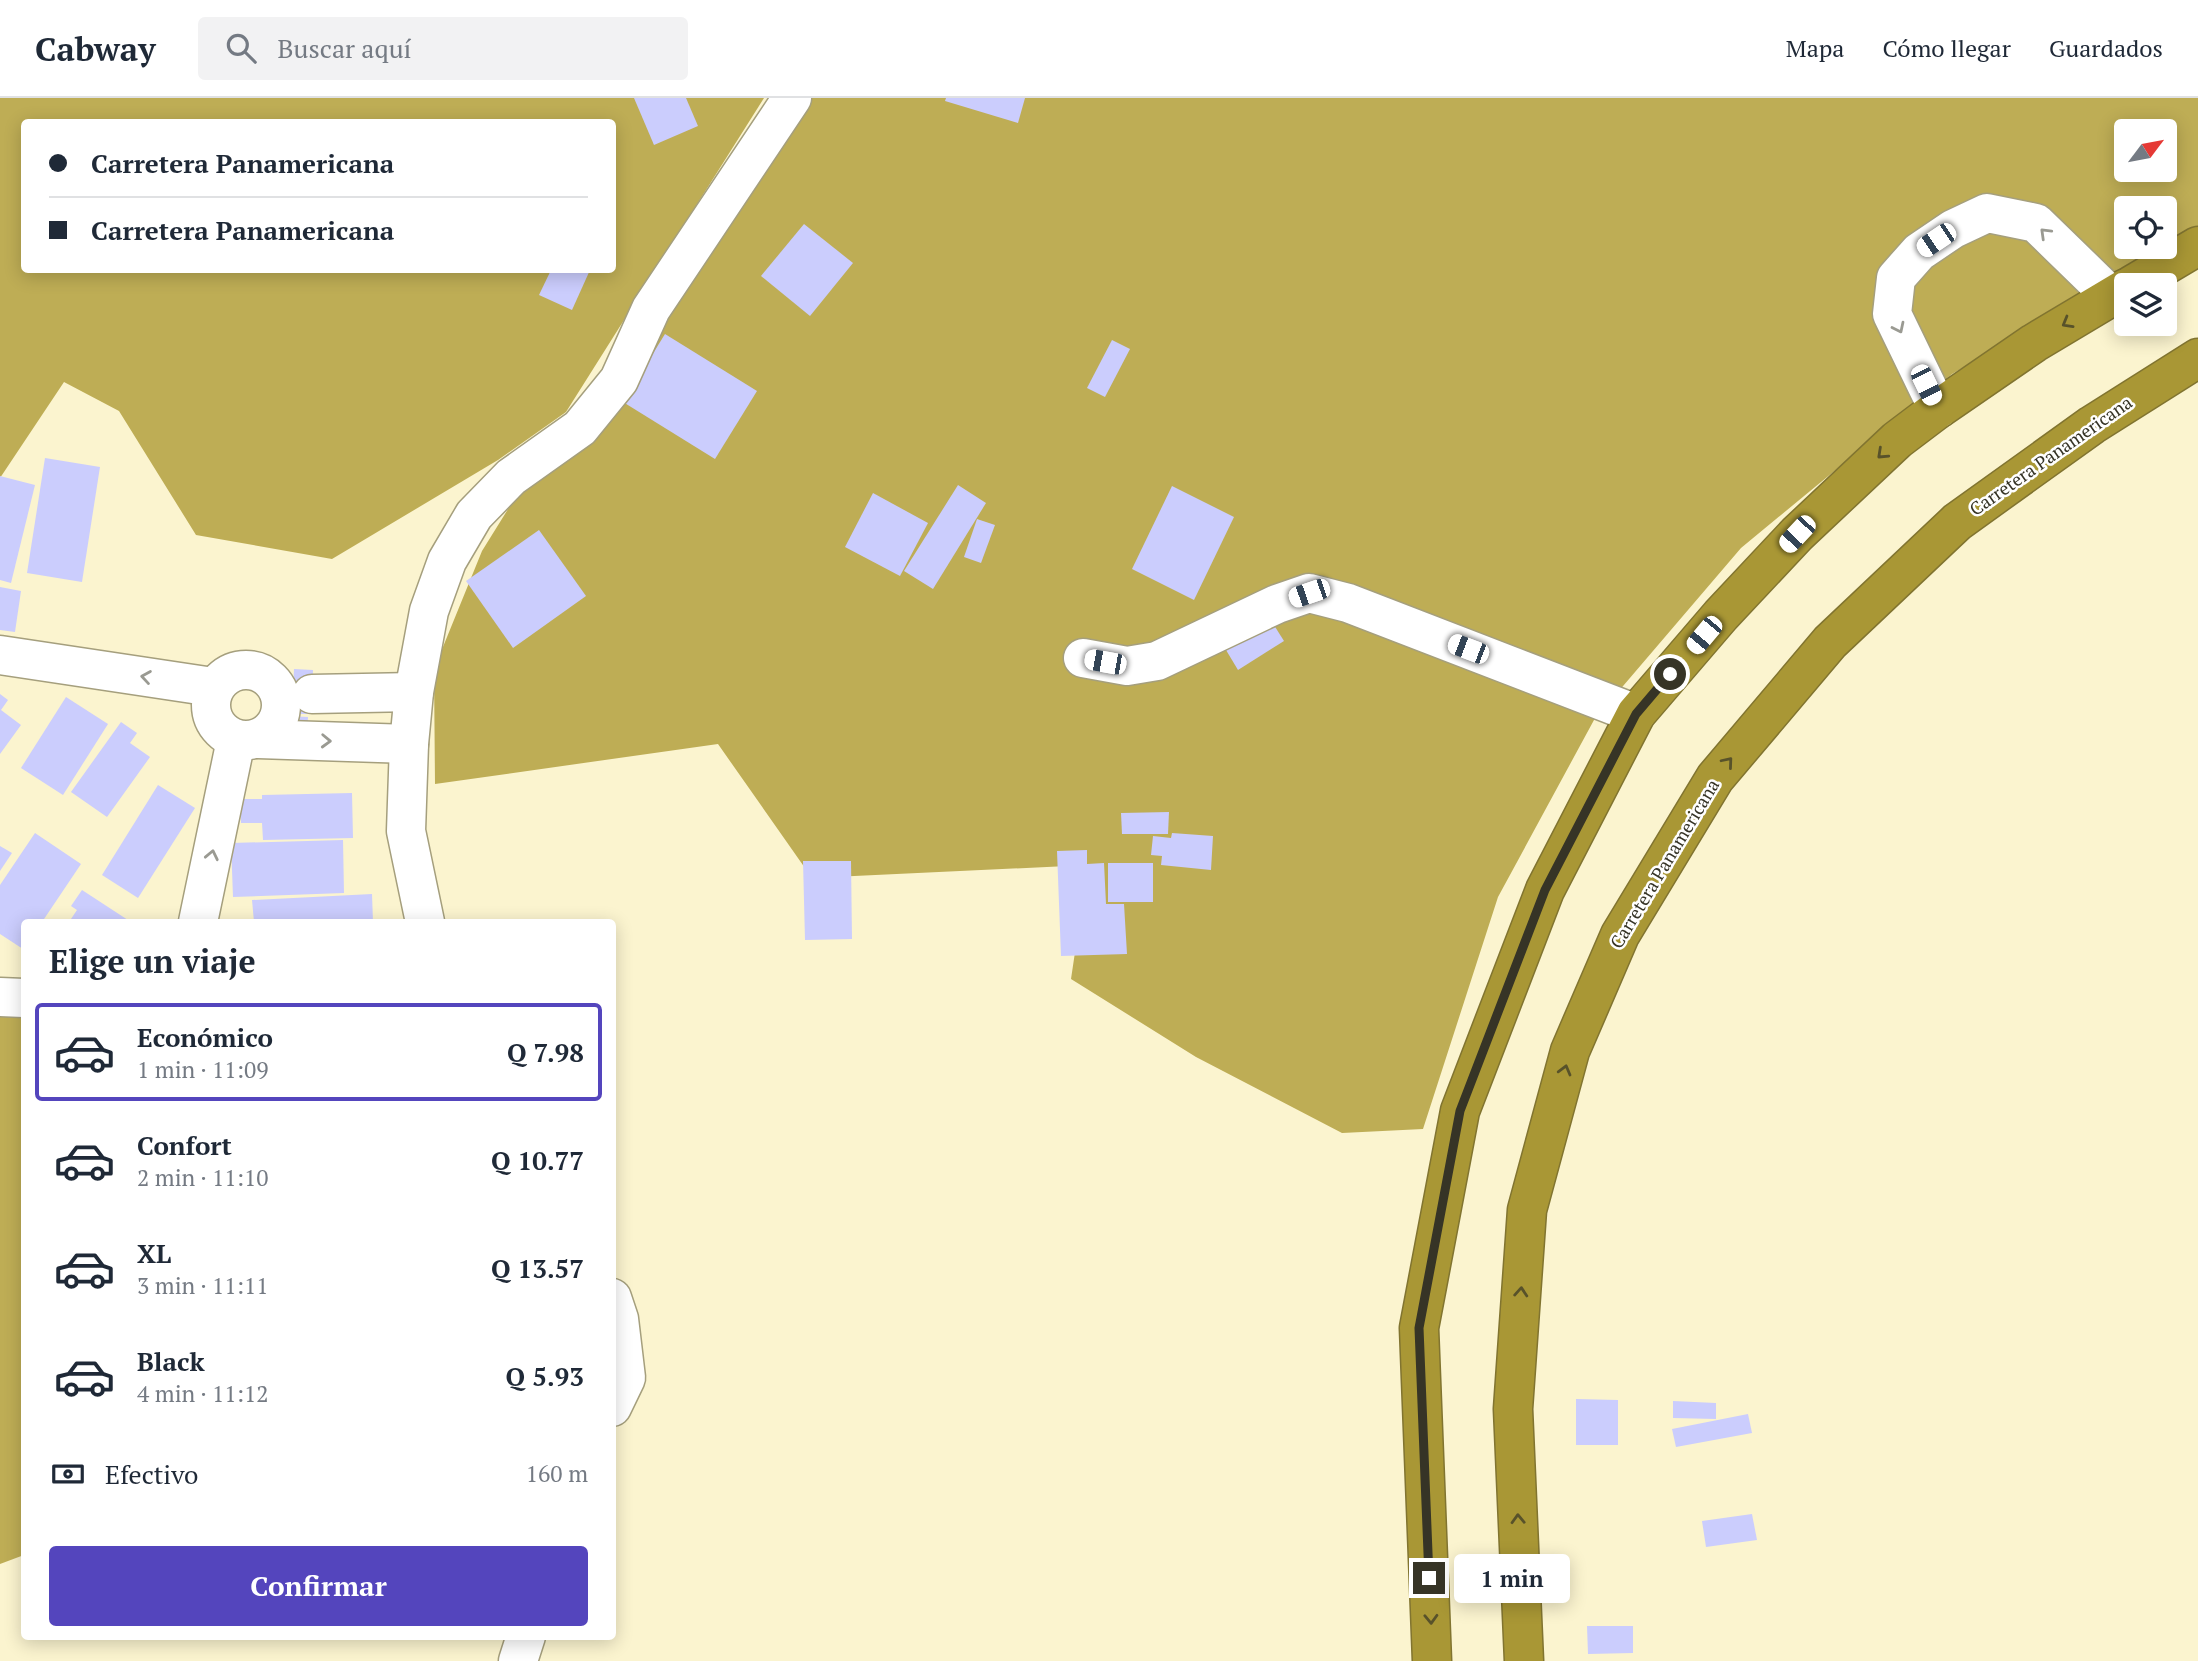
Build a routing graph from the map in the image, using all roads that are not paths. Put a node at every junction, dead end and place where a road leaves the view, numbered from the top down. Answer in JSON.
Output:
{"nodes":[{"id":1,"x":792,"y":98,"type":"edge"},
{"id":2,"x":2198,"y":246,"type":"edge"},
{"id":3,"x":2152,"y":273,"type":"edge"},
{"id":4,"x":2114,"y":283,"type":"edge"},
{"id":5,"x":2114,"y":295,"type":"edge"},
{"id":6,"x":2198,"y":358,"type":"edge"},
{"id":7,"x":1938,"y":409,"type":"junction"},
{"id":8,"x":0,"y":655,"type":"edge"},
{"id":9,"x":1083,"y":658,"type":"dead end"},
{"id":10,"x":214,"y":687,"type":"junction"},
{"id":11,"x":414,"y":692,"type":"junction"},
{"id":12,"x":295,"y":695,"type":"junction"},
{"id":13,"x":1636,"y":714,"type":"junction"},
{"id":14,"x":247,"y":739,"type":"junction"},
{"id":15,"x":409,"y":744,"type":"junction"},
{"id":16,"x":199,"y":919,"type":"edge"},
{"id":17,"x":424,"y":919,"type":"edge"},
{"id":18,"x":0,"y":997,"type":"edge"},
{"id":19,"x":21,"y":998,"type":"edge"},
{"id":20,"x":616,"y":1310,"type":"edge"},
{"id":21,"x":616,"y":1399,"type":"edge"},
{"id":22,"x":525,"y":1640,"type":"edge"},
{"id":23,"x":518,"y":1661,"type":"edge"},
{"id":24,"x":1432,"y":1661,"type":"edge"},
{"id":25,"x":1524,"y":1661,"type":"edge"}],
"edges":[{"from":1,"to":11,"type":"street"},
{"from":2,"to":3,"type":"highway"},
{"from":4,"to":7,"type":"street","one_way":true},
{"from":5,"to":7,"type":"highway","one_way":true},
{"from":25,"to":6,"type":"highway","name":"Carretera Panamericana","one_way":true},
{"from":7,"to":13,"type":"highway","one_way":true},
{"from":10,"to":8,"type":"street","one_way":true},
{"from":9,"to":13,"type":"street"},
{"from":10,"to":12,"type":"street"},
{"from":10,"to":14,"type":"street"},
{"from":11,"to":12,"type":"street"},
{"from":11,"to":15,"type":"street"},
{"from":12,"to":14,"type":"street"},
{"from":13,"to":24,"type":"highway","one_way":true},
{"from":14,"to":15,"type":"street","one_way":true},
{"from":16,"to":14,"type":"street","one_way":true},
{"from":15,"to":17,"type":"street"},
{"from":18,"to":19,"type":"street"},
{"from":20,"to":21,"type":"street"},
{"from":22,"to":23,"type":"street"}]}
